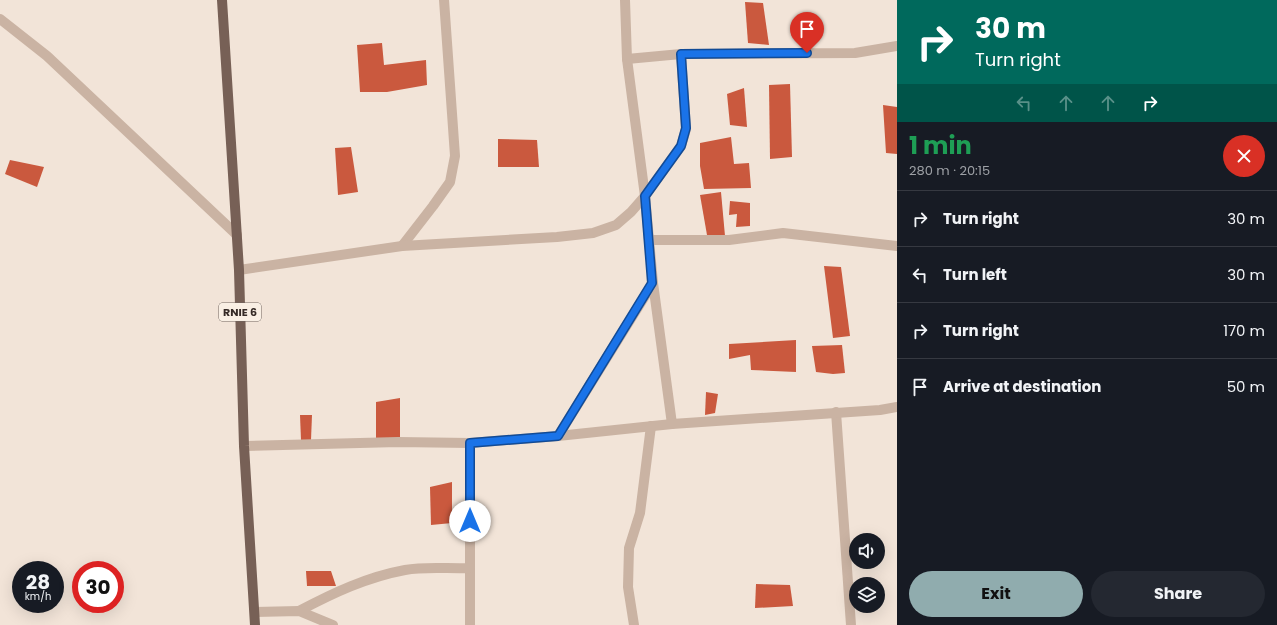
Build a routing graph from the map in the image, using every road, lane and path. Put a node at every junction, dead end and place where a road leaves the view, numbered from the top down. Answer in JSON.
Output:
{"nodes":[{"id":1,"x":222,"y":0,"type":"edge"},
{"id":2,"x":444,"y":0,"type":"edge"},
{"id":3,"x":625,"y":0,"type":"edge"},
{"id":4,"x":0,"y":19,"type":"edge"},
{"id":5,"x":897,"y":46,"type":"edge"},
{"id":6,"x":681,"y":54,"type":"junction"},
{"id":7,"x":627,"y":59,"type":"junction"},
{"id":8,"x":645,"y":196,"type":"junction"},
{"id":9,"x":236,"y":235,"type":"junction"},
{"id":10,"x":649,"y":240,"type":"junction"},
{"id":11,"x":402,"y":246,"type":"junction"},
{"id":12,"x":897,"y":246,"type":"edge"},
{"id":13,"x":239,"y":270,"type":"junction"},
{"id":14,"x":652,"y":283,"type":"junction"},
{"id":15,"x":897,"y":407,"type":"edge"},
{"id":16,"x":836,"y":412,"type":"junction"},
{"id":17,"x":672,"y":424,"type":"junction"},
{"id":18,"x":651,"y":426,"type":"junction"},
{"id":19,"x":558,"y":436,"type":"junction"},
{"id":20,"x":470,"y":443,"type":"junction"},
{"id":21,"x":244,"y":446,"type":"junction"},
{"id":22,"x":470,"y":568,"type":"junction"},
{"id":23,"x":299,"y":611,"type":"junction"},
{"id":24,"x":255,"y":612,"type":"junction"},
{"id":25,"x":255,"y":625,"type":"edge"},
{"id":26,"x":333,"y":625,"type":"edge"},
{"id":27,"x":470,"y":625,"type":"edge"},
{"id":28,"x":634,"y":625,"type":"edge"},
{"id":29,"x":851,"y":625,"type":"edge"}],
"edges":[{"from":1,"to":9,"type":"main road","number":"RNIE 6"},
{"from":2,"to":11,"type":"street"},
{"from":3,"to":7,"type":"street"},
{"from":4,"to":9,"type":"street"},
{"from":5,"to":6,"type":"street"},
{"from":6,"to":7,"type":"street"},
{"from":6,"to":8,"type":"street"},
{"from":7,"to":8,"type":"street"},
{"from":8,"to":10,"type":"street"},
{"from":8,"to":11,"type":"street"},
{"from":9,"to":13,"type":"main road","number":"RNIE 6"},
{"from":10,"to":12,"type":"street"},
{"from":10,"to":14,"type":"street"},
{"from":11,"to":13,"type":"street"},
{"from":13,"to":21,"type":"main road","number":"RNIE 6"},
{"from":14,"to":17,"type":"street"},
{"from":14,"to":19,"type":"street"},
{"from":15,"to":16,"type":"street"},
{"from":16,"to":17,"type":"street"},
{"from":16,"to":29,"type":"street"},
{"from":17,"to":18,"type":"street"},
{"from":18,"to":19,"type":"street"},
{"from":18,"to":28,"type":"street"},
{"from":19,"to":20,"type":"street"},
{"from":20,"to":21,"type":"street"},
{"from":20,"to":22,"type":"street"},
{"from":21,"to":24,"type":"main road","number":"RNIE 6"},
{"from":22,"to":23,"type":"street"},
{"from":22,"to":27,"type":"street"},
{"from":23,"to":24,"type":"street"},
{"from":23,"to":26,"type":"street"},
{"from":24,"to":25,"type":"main road","number":"RNIE 6"}]}
